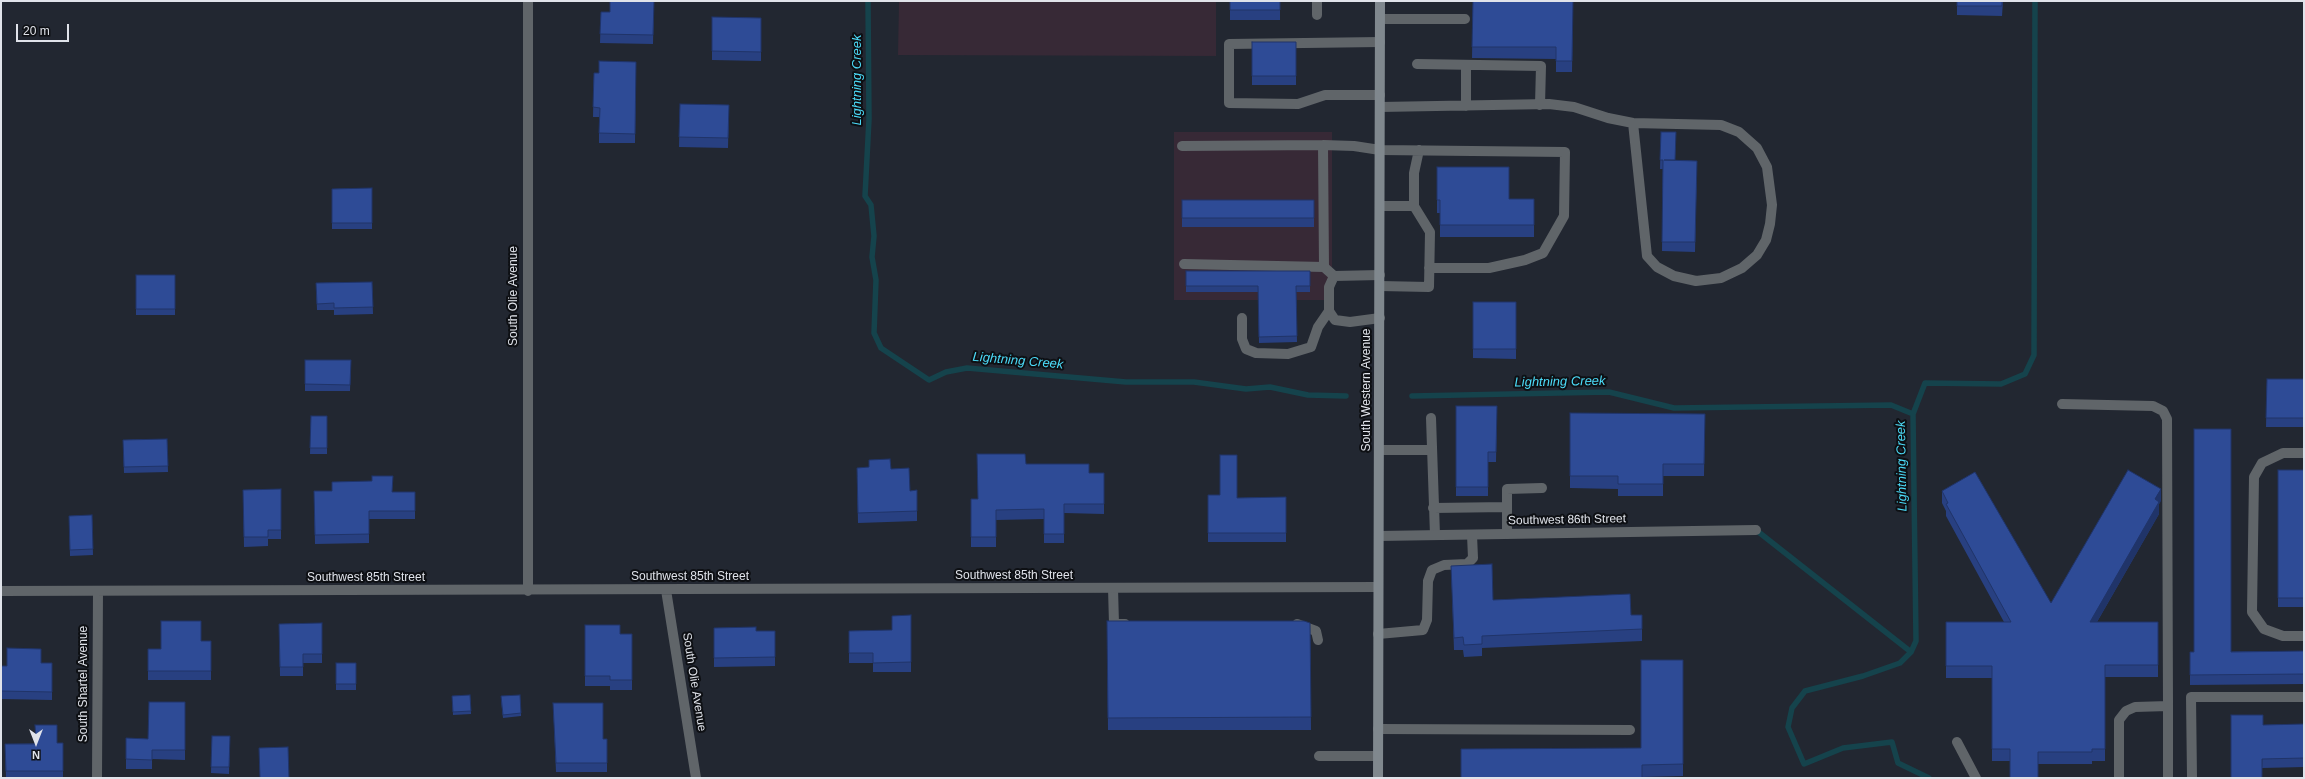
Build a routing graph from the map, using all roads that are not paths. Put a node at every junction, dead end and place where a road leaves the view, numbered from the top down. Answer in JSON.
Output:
{"nodes":[{"id":1,"x":528,"y":1,"type":"edge"},
{"id":2,"x":1316,"y":1,"type":"edge"},
{"id":3,"x":1380,"y":1,"type":"edge"},
{"id":4,"x":1316,"y":16,"type":"dead end"},
{"id":5,"x":1380,"y":19,"type":"junction"},
{"id":6,"x":1465,"y":19,"type":"dead end"},
{"id":7,"x":1380,"y":42,"type":"junction"},
{"id":8,"x":1417,"y":64,"type":"dead end"},
{"id":9,"x":1466,"y":65,"type":"junction"},
{"id":10,"x":1380,"y":95,"type":"junction"},
{"id":11,"x":1540,"y":105,"type":"junction"},
{"id":12,"x":1466,"y":106,"type":"junction"},
{"id":13,"x":1380,"y":107,"type":"junction"},
{"id":14,"x":1633,"y":123,"type":"junction"},
{"id":15,"x":1324,"y":145,"type":"junction"},
{"id":16,"x":1182,"y":146,"type":"dead end"},
{"id":17,"x":1380,"y":150,"type":"junction"},
{"id":18,"x":1419,"y":150,"type":"junction"},
{"id":19,"x":1380,"y":206,"type":"junction"},
{"id":20,"x":1414,"y":206,"type":"junction"},
{"id":21,"x":1184,"y":264,"type":"dead end"},
{"id":22,"x":1324,"y":267,"type":"junction"},
{"id":23,"x":1430,"y":268,"type":"junction"},
{"id":24,"x":1380,"y":275,"type":"junction"},
{"id":25,"x":1334,"y":276,"type":"junction"},
{"id":26,"x":1380,"y":286,"type":"junction"},
{"id":27,"x":1329,"y":311,"type":"junction"},
{"id":28,"x":1242,"y":318,"type":"dead end"},
{"id":29,"x":1380,"y":318,"type":"junction"},
{"id":30,"x":2062,"y":404,"type":"dead end"},
{"id":31,"x":1431,"y":418,"type":"dead end"},
{"id":32,"x":1380,"y":450,"type":"junction"},
{"id":33,"x":1431,"y":450,"type":"junction"},
{"id":34,"x":2304,"y":453,"type":"edge"},
{"id":35,"x":1542,"y":488,"type":"dead end"},
{"id":36,"x":1507,"y":507,"type":"junction"},
{"id":37,"x":1433,"y":508,"type":"junction"},
{"id":38,"x":1756,"y":530,"type":"dead end"},
{"id":39,"x":1507,"y":534,"type":"junction"},
{"id":40,"x":1434,"y":535,"type":"junction"},
{"id":41,"x":1472,"y":535,"type":"junction"},
{"id":42,"x":1379,"y":536,"type":"junction"},
{"id":43,"x":1378,"y":587,"type":"junction"},
{"id":44,"x":1113,"y":588,"type":"junction"},
{"id":45,"x":666,"y":590,"type":"junction"},
{"id":46,"x":1,"y":591,"type":"edge"},
{"id":47,"x":98,"y":591,"type":"junction"},
{"id":48,"x":528,"y":591,"type":"junction"},
{"id":49,"x":1137,"y":624,"type":"edge"},
{"id":50,"x":1284,"y":624,"type":"edge"},
{"id":51,"x":1378,"y":634,"type":"junction"},
{"id":52,"x":2304,"y":636,"type":"edge"},
{"id":53,"x":1318,"y":640,"type":"dead end"},
{"id":54,"x":2304,"y":697,"type":"edge"},
{"id":55,"x":2168,"y":706,"type":"junction"},
{"id":56,"x":1378,"y":729,"type":"junction"},
{"id":57,"x":1630,"y":730,"type":"dead end"},
{"id":58,"x":1957,"y":742,"type":"dead end"},
{"id":59,"x":1319,"y":756,"type":"dead end"},
{"id":60,"x":1378,"y":756,"type":"junction"},
{"id":61,"x":97,"y":778,"type":"edge"},
{"id":62,"x":696,"y":778,"type":"edge"},
{"id":63,"x":1378,"y":778,"type":"edge"},
{"id":64,"x":1976,"y":778,"type":"edge"},
{"id":65,"x":2119,"y":778,"type":"edge"},
{"id":66,"x":2168,"y":778,"type":"edge"},
{"id":67,"x":2192,"y":778,"type":"edge"}],
"edges":[{"from":1,"to":48,"type":"street","name":"South Olie Avenue"},
{"from":2,"to":4,"type":"street"},
{"from":3,"to":5,"type":"main road","name":"South Western Avenue"},
{"from":5,"to":6,"type":"street"},
{"from":5,"to":7,"type":"main road","name":"South Western Avenue"},
{"from":7,"to":10,"type":"main road","name":"South Western Avenue"},
{"from":7,"to":10,"type":"street"},
{"from":8,"to":9,"type":"street"},
{"from":9,"to":11,"type":"street"},
{"from":9,"to":12,"type":"street"},
{"from":10,"to":13,"type":"main road","name":"South Western Avenue"},
{"from":11,"to":12,"type":"street"},
{"from":11,"to":14,"type":"street"},
{"from":12,"to":13,"type":"street"},
{"from":13,"to":17,"type":"main road","name":"South Western Avenue"},
{"from":14,"to":14,"type":"street"},
{"from":15,"to":16,"type":"street"},
{"from":15,"to":17,"type":"street"},
{"from":15,"to":22,"type":"street"},
{"from":17,"to":18,"type":"street"},
{"from":17,"to":19,"type":"main road","name":"South Western Avenue"},
{"from":18,"to":20,"type":"street"},
{"from":18,"to":23,"type":"street"},
{"from":19,"to":20,"type":"street"},
{"from":19,"to":24,"type":"main road","name":"South Western Avenue"},
{"from":20,"to":23,"type":"street"},
{"from":21,"to":22,"type":"street"},
{"from":22,"to":25,"type":"street"},
{"from":23,"to":26,"type":"street"},
{"from":24,"to":25,"type":"street"},
{"from":24,"to":26,"type":"main road","name":"South Western Avenue"},
{"from":25,"to":27,"type":"street"},
{"from":26,"to":29,"type":"main road","name":"South Western Avenue"},
{"from":27,"to":28,"type":"street"},
{"from":27,"to":29,"type":"street"},
{"from":29,"to":32,"type":"main road","name":"South Western Avenue"},
{"from":30,"to":55,"type":"street"},
{"from":31,"to":33,"type":"street"},
{"from":32,"to":33,"type":"street"},
{"from":32,"to":42,"type":"main road","name":"South Western Avenue"},
{"from":33,"to":37,"type":"street"},
{"from":34,"to":52,"type":"street"},
{"from":35,"to":36,"type":"street"},
{"from":36,"to":37,"type":"street"},
{"from":36,"to":39,"type":"street"},
{"from":37,"to":40,"type":"street"},
{"from":38,"to":39,"type":"street","name":"Southwest 86th Street"},
{"from":39,"to":41,"type":"street","name":"Southwest 86th Street"},
{"from":40,"to":41,"type":"street","name":"Southwest 86th Street"},
{"from":40,"to":42,"type":"street","name":"Southwest 86th Street"},
{"from":41,"to":51,"type":"street"},
{"from":42,"to":43,"type":"main road","name":"South Western Avenue"},
{"from":43,"to":44,"type":"street","name":"Southwest 85th Street"},
{"from":43,"to":51,"type":"main road","name":"South Western Avenue"},
{"from":44,"to":45,"type":"street","name":"Southwest 85th Street"},
{"from":44,"to":49,"type":"street"},
{"from":45,"to":48,"type":"street","name":"Southwest 85th Street"},
{"from":45,"to":62,"type":"street","name":"South Olie Avenue"},
{"from":46,"to":47,"type":"street","name":"Southwest 85th Street"},
{"from":47,"to":48,"type":"street","name":"Southwest 85th Street"},
{"from":47,"to":61,"type":"street","name":"South Shartel Avenue"},
{"from":50,"to":53,"type":"street"},
{"from":51,"to":56,"type":"main road","name":"South Western Avenue"},
{"from":54,"to":67,"type":"street"},
{"from":55,"to":65,"type":"street"},
{"from":55,"to":66,"type":"street"},
{"from":56,"to":57,"type":"street"},
{"from":56,"to":60,"type":"main road","name":"South Western Avenue"},
{"from":58,"to":64,"type":"street"},
{"from":59,"to":60,"type":"street"},
{"from":60,"to":63,"type":"main road","name":"South Western Avenue"}]}
